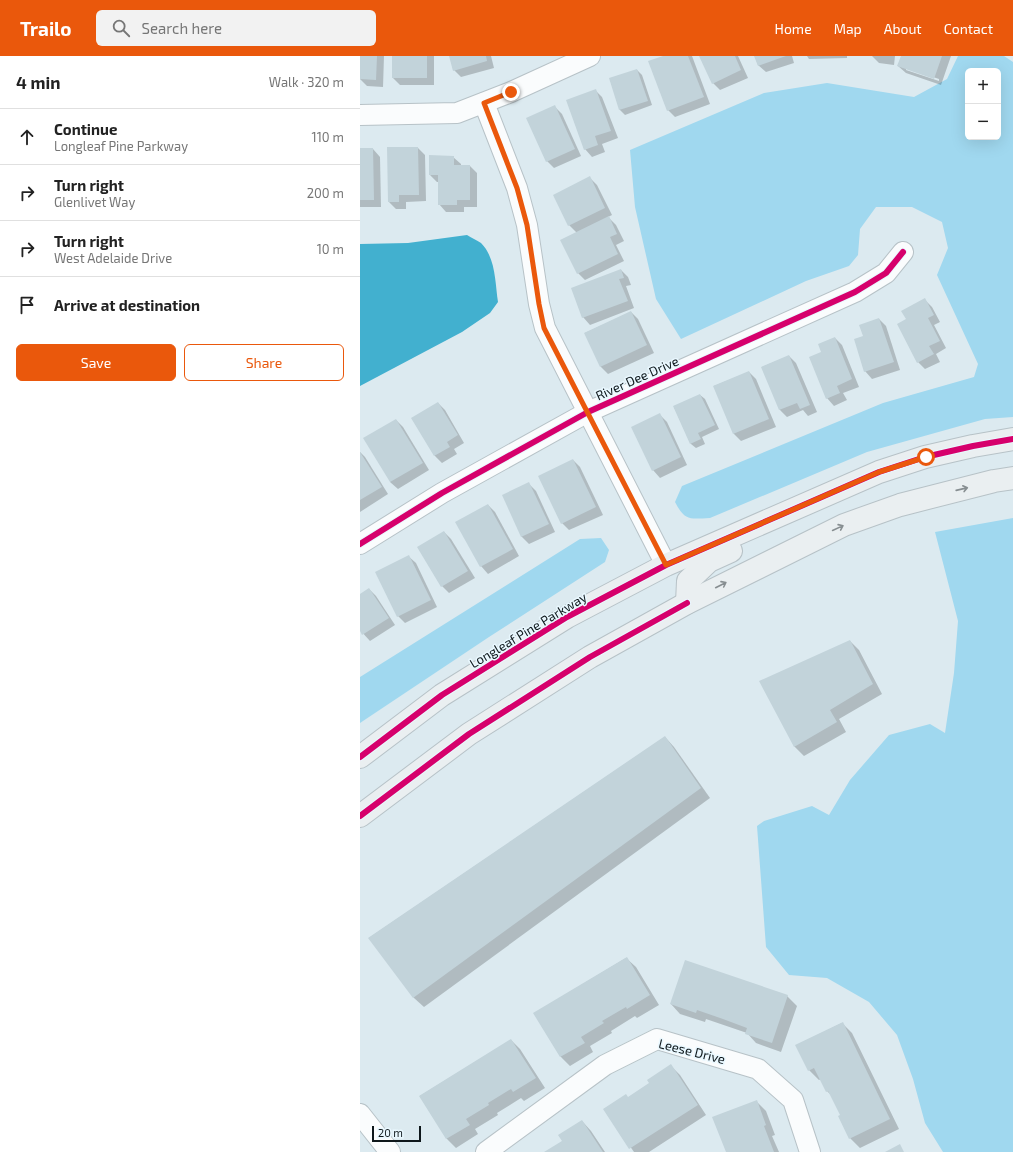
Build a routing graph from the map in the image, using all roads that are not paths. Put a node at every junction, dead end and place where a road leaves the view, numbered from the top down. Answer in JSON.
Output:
{"nodes":[{"id":1,"x":590,"y":56,"type":"edge"},
{"id":2,"x":484,"y":103,"type":"junction"},
{"id":3,"x":360,"y":115,"type":"edge"},
{"id":4,"x":903,"y":252,"type":"dead end"},
{"id":5,"x":588,"y":412,"type":"junction"},
{"id":6,"x":1013,"y":439,"type":"edge"},
{"id":7,"x":879,"y":472,"type":"junction"},
{"id":8,"x":1013,"y":478,"type":"edge"},
{"id":9,"x":360,"y":544,"type":"edge"},
{"id":10,"x":666,"y":565,"type":"junction"},
{"id":11,"x":687,"y":603,"type":"junction"},
{"id":12,"x":360,"y":757,"type":"edge"},
{"id":13,"x":360,"y":816,"type":"edge"},
{"id":14,"x":360,"y":1114,"type":"edge"},
{"id":15,"x":390,"y":1152,"type":"edge"},
{"id":16,"x":486,"y":1152,"type":"edge"},
{"id":17,"x":810,"y":1152,"type":"edge"}],
"edges":[{"from":1,"to":2,"type":"street"},
{"from":2,"to":3,"type":"street"},
{"from":2,"to":5,"type":"street"},
{"from":4,"to":5,"type":"street","name":"River Dee Drive"},
{"from":5,"to":9,"type":"street","name":"River Dee Drive"},
{"from":5,"to":10,"type":"street"},
{"from":6,"to":7,"type":"main road","name":"Longleaf Pine Parkway"},
{"from":7,"to":10,"type":"main road","name":"Longleaf Pine Parkway"},
{"from":7,"to":11,"type":"main road"},
{"from":11,"to":8,"type":"main road","one_way":true},
{"from":10,"to":12,"type":"main road","name":"Longleaf Pine Parkway"},
{"from":11,"to":13,"type":"main road"},
{"from":14,"to":15,"type":"street"},
{"from":16,"to":17,"type":"street","name":"Leese Drive"}]}
